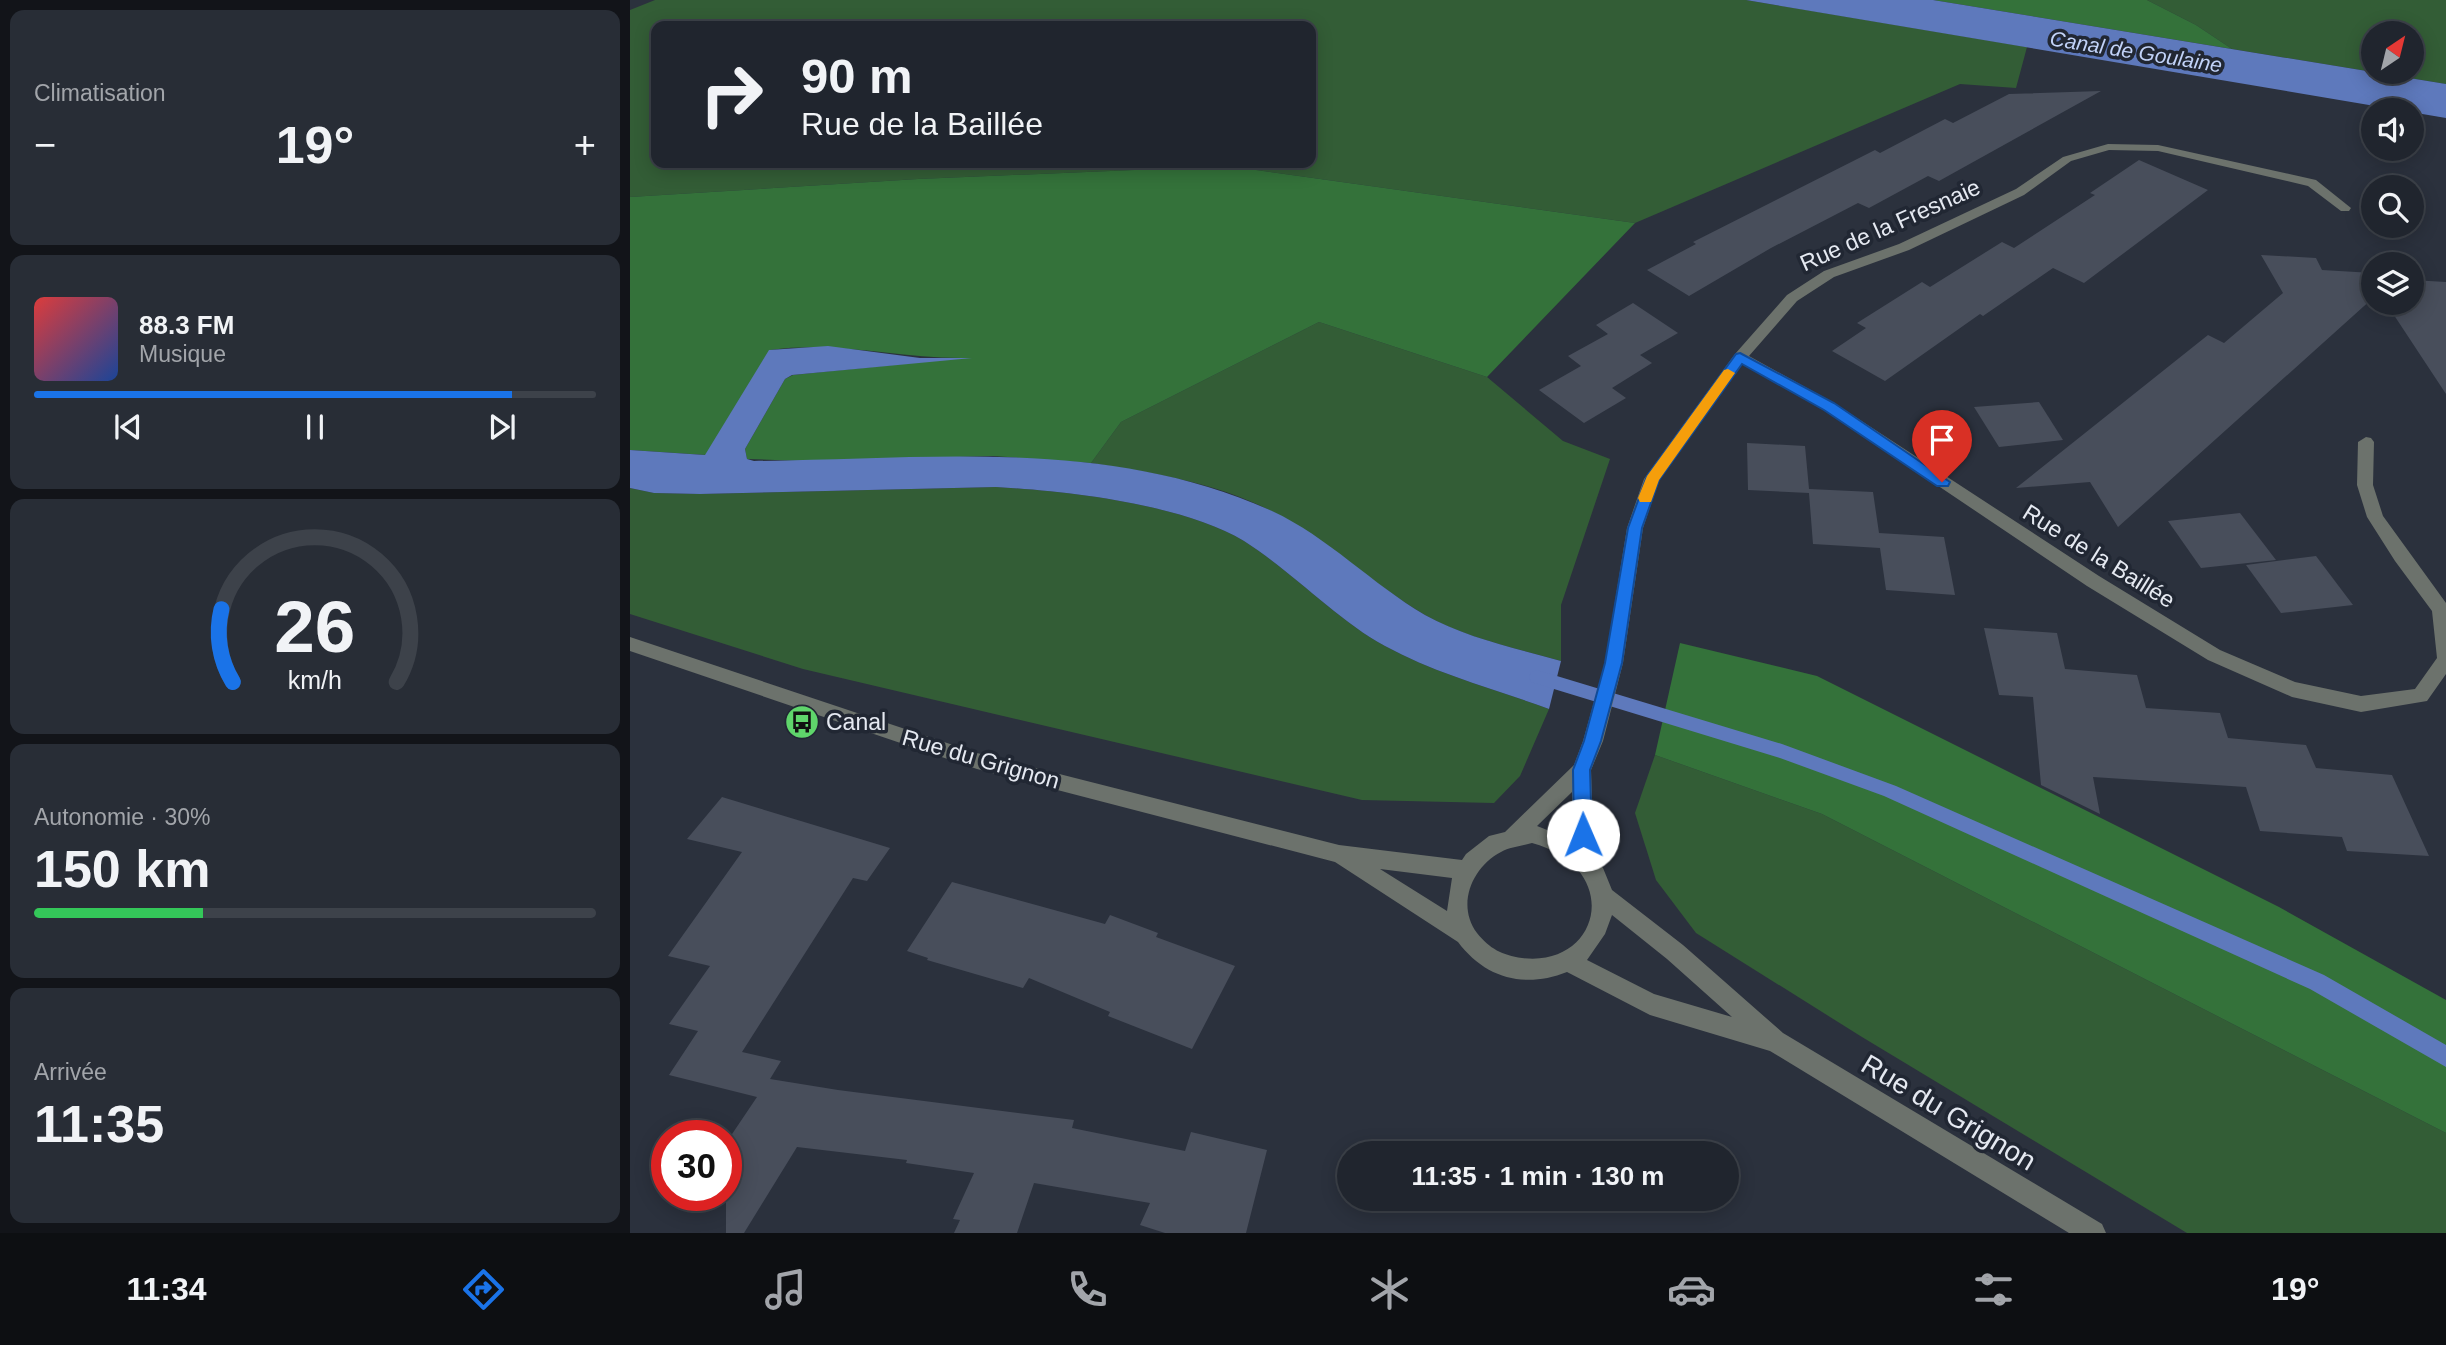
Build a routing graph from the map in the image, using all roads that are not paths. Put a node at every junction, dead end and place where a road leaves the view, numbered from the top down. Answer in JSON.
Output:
{"nodes":[{"id":1,"x":2345,"y":208,"type":"dead end"},
{"id":2,"x":1740,"y":357,"type":"junction"},
{"id":3,"x":2366,"y":442,"type":"dead end"},
{"id":4,"x":630,"y":644,"type":"edge"},
{"id":5,"x":2446,"y":659,"type":"edge"},
{"id":6,"x":1581,"y":770,"type":"junction"},
{"id":7,"x":1513,"y":836,"type":"junction"},
{"id":8,"x":1339,"y":854,"type":"junction"},
{"id":9,"x":1584,"y":856,"type":"junction"},
{"id":10,"x":1464,"y":870,"type":"junction"},
{"id":11,"x":1602,"y":895,"type":"junction"},
{"id":12,"x":1464,"y":934,"type":"junction"},
{"id":13,"x":1568,"y":961,"type":"junction"},
{"id":14,"x":1775,"y":1041,"type":"junction"},
{"id":15,"x":2093,"y":1233,"type":"edge"}],
"edges":[{"from":1,"to":2,"type":"street","name":"Rue de la Fresnaie"},
{"from":2,"to":5,"type":"street","name":"Rue de la Baillée"},
{"from":2,"to":6,"type":"street","name":"Rue de la Fresnaie"},
{"from":3,"to":5,"type":"street","name":"Rue de la Baillée"},
{"from":4,"to":8,"type":"street","name":"Rue du Grignon"},
{"from":6,"to":7,"type":"street","name":"Rue de la Fresnaie"},
{"from":6,"to":9,"type":"street","name":"Rue de la Fresnaie"},
{"from":7,"to":9,"type":"street"},
{"from":7,"to":10,"type":"street"},
{"from":8,"to":10,"type":"street","name":"Rue du Grignon"},
{"from":8,"to":12,"type":"street","name":"Rue du Grignon"},
{"from":9,"to":11,"type":"street"},
{"from":10,"to":12,"type":"street"},
{"from":11,"to":13,"type":"street"},
{"from":11,"to":14,"type":"street","name":"Rue du Grignon"},
{"from":12,"to":13,"type":"street"},
{"from":13,"to":14,"type":"street","name":"Rue du Grignon"},
{"from":14,"to":15,"type":"street","name":"Rue du Grignon"}]}
